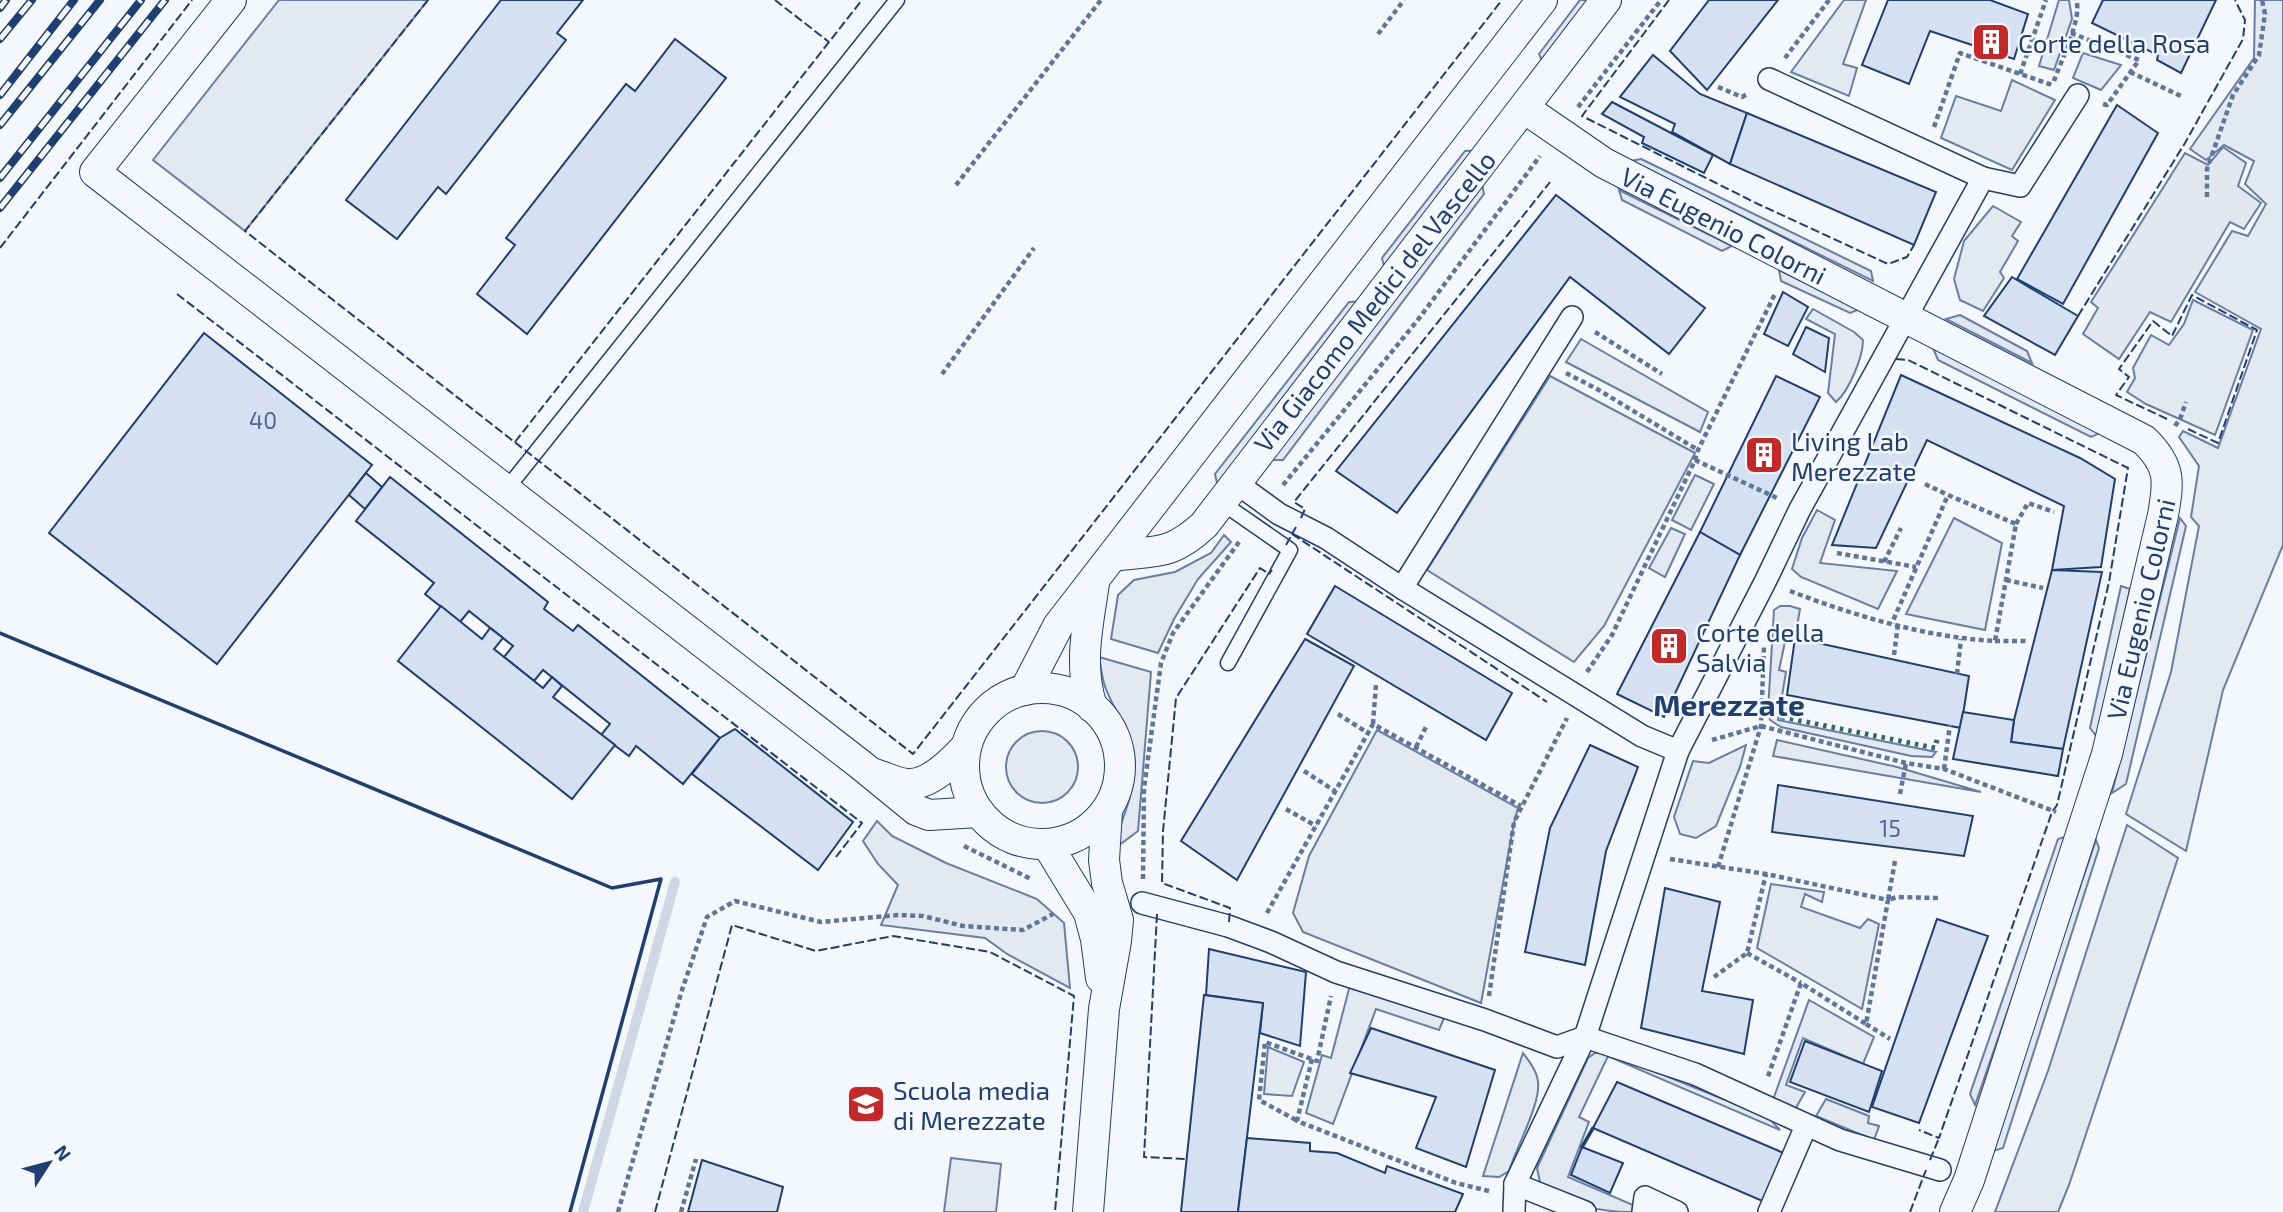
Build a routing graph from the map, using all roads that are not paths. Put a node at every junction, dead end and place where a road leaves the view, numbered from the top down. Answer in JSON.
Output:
{"nodes":[{"id":1,"x":231,"y":0,"type":"edge"},
{"id":2,"x":897,"y":0,"type":"edge"},
{"id":3,"x":1542,"y":0,"type":"edge"},
{"id":4,"x":1606,"y":0,"type":"edge"},
{"id":5,"x":1769,"y":79,"type":"road end"},
{"id":6,"x":2078,"y":95,"type":"road end"},
{"id":7,"x":1524,"y":108,"type":"junction"},
{"id":8,"x":1983,"y":178,"type":"junction"},
{"id":9,"x":1572,"y":317,"type":"road end"},
{"id":10,"x":1906,"y":318,"type":"junction"},
{"id":11,"x":505,"y":491,"type":"junction"},
{"id":12,"x":1228,"y":492,"type":"junction"},
{"id":13,"x":1114,"y":556,"type":"junction"},
{"id":14,"x":1095,"y":579,"type":"junction"},
{"id":15,"x":1402,"y":588,"type":"junction"},
{"id":16,"x":1228,"y":663,"type":"dead end"},
{"id":17,"x":1026,"y":690,"type":"junction"},
{"id":18,"x":1092,"y":706,"type":"junction"},
{"id":19,"x":965,"y":748,"type":"junction"},
{"id":20,"x":1678,"y":751,"type":"junction"},
{"id":21,"x":872,"y":773,"type":"junction"},
{"id":22,"x":1107,"y":810,"type":"junction"},
{"id":23,"x":979,"y":813,"type":"junction"},
{"id":24,"x":1047,"y":844,"type":"junction"},
{"id":25,"x":1142,"y":904,"type":"dead end"},
{"id":26,"x":1104,"y":1009,"type":"junction"},
{"id":27,"x":1585,"y":1037,"type":"junction"},
{"id":28,"x":1806,"y":1126,"type":"junction"},
{"id":29,"x":1940,"y":1170,"type":"dead end"},
{"id":30,"x":1514,"y":1198,"type":"edge"},
{"id":31,"x":1088,"y":1212,"type":"edge"},
{"id":32,"x":1585,"y":1212,"type":"edge"},
{"id":33,"x":1643,"y":1212,"type":"edge"},
{"id":34,"x":1677,"y":1212,"type":"edge"},
{"id":35,"x":1769,"y":1212,"type":"edge"},
{"id":36,"x":1955,"y":1212,"type":"edge"}],
"edges":[{"from":1,"to":11,"type":"street"},
{"from":2,"to":11,"type":"lane"},
{"from":3,"to":13,"type":"street","name":"Via Giacomo Medici del Vascello"},
{"from":4,"to":7,"type":"street","name":"Via Giacomo Medici del Vascello"},
{"from":5,"to":8,"type":"street"},
{"from":6,"to":8,"type":"street"},
{"from":7,"to":10,"type":"street","name":"Via Eugenio Colorni"},
{"from":7,"to":12,"type":"street","name":"Via Giacomo Medici del Vascello"},
{"from":8,"to":10,"type":"street"},
{"from":9,"to":15,"type":"street"},
{"from":10,"to":20,"type":"street"},
{"from":10,"to":36,"type":"street","name":"Via Eugenio Colorni"},
{"from":11,"to":21,"type":"street"},
{"from":12,"to":13,"type":"street","name":"Via Giacomo Medici del Vascello"},
{"from":12,"to":15,"type":"street"},
{"from":12,"to":16,"type":"lane"},
{"from":13,"to":14,"type":"street","name":"Via Giacomo Medici del Vascello"},
{"from":14,"to":17,"type":"street","name":"Via Giacomo Medici del Vascello"},
{"from":14,"to":18,"type":"street"},
{"from":15,"to":20,"type":"street"},
{"from":17,"to":18,"type":"street"},
{"from":17,"to":19,"type":"street"},
{"from":18,"to":22,"type":"street"},
{"from":19,"to":21,"type":"street"},
{"from":19,"to":23,"type":"street"},
{"from":20,"to":27,"type":"street"},
{"from":21,"to":23,"type":"street"},
{"from":22,"to":24,"type":"street"},
{"from":22,"to":26,"type":"street"},
{"from":23,"to":24,"type":"street"},
{"from":24,"to":26,"type":"street"},
{"from":25,"to":27,"type":"street"},
{"from":26,"to":31,"type":"street"},
{"from":27,"to":28,"type":"street"},
{"from":27,"to":30,"type":"street"},
{"from":28,"to":29,"type":"street"},
{"from":28,"to":35,"type":"street"},
{"from":30,"to":32,"type":"street"},
{"from":33,"to":34,"type":"street"}]}
